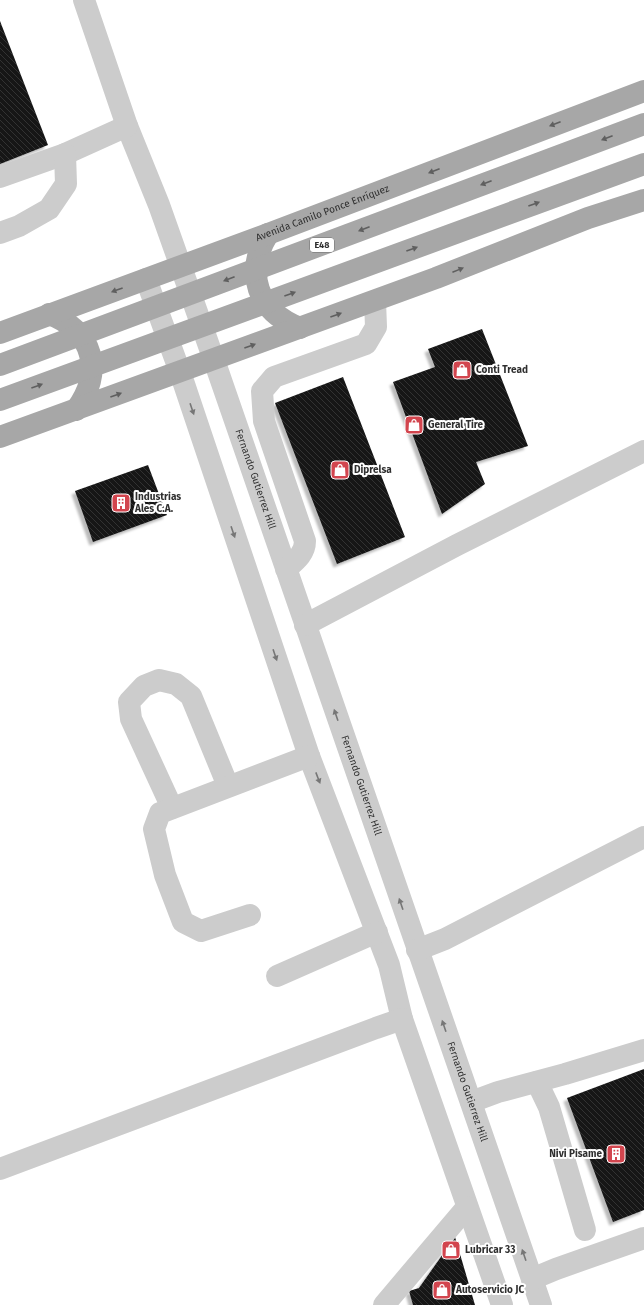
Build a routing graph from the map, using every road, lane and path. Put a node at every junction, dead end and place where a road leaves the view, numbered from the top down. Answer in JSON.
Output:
{"nodes":[{"id":1,"x":84,"y":0,"type":"edge"},
{"id":2,"x":644,"y":91,"type":"edge"},
{"id":3,"x":644,"y":124,"type":"edge"},
{"id":4,"x":127,"y":126,"type":"junction"},
{"id":5,"x":65,"y":154,"type":"junction"},
{"id":6,"x":644,"y":164,"type":"edge"},
{"id":7,"x":0,"y":177,"type":"edge"},
{"id":8,"x":644,"y":185,"type":"edge"},
{"id":9,"x":644,"y":200,"type":"edge"},
{"id":10,"x":588,"y":218,"type":"junction"},
{"id":11,"x":0,"y":232,"type":"edge"},
{"id":12,"x":268,"y":234,"type":"junction"},
{"id":13,"x":179,"y":266,"type":"junction"},
{"id":14,"x":146,"y":279,"type":"junction"},
{"id":15,"x":375,"y":301,"type":"junction"},
{"id":16,"x":49,"y":314,"type":"junction"},
{"id":17,"x":300,"y":328,"type":"junction"},
{"id":18,"x":0,"y":333,"type":"edge"},
{"id":19,"x":214,"y":360,"type":"junction"},
{"id":20,"x":0,"y":365,"type":"edge"},
{"id":21,"x":180,"y":372,"type":"junction"},
{"id":22,"x":0,"y":400,"type":"edge"},
{"id":23,"x":76,"y":410,"type":"junction"},
{"id":24,"x":0,"y":437,"type":"edge"},
{"id":25,"x":644,"y":451,"type":"edge"},
{"id":26,"x":286,"y":569,"type":"junction"},
{"id":27,"x":305,"y":625,"type":"junction"},
{"id":28,"x":309,"y":756,"type":"junction"},
{"id":29,"x":228,"y":786,"type":"junction"},
{"id":30,"x":172,"y":808,"type":"junction"},
{"id":31,"x":644,"y":837,"type":"edge"},
{"id":32,"x":250,"y":915,"type":"dead end"},
{"id":33,"x":377,"y":932,"type":"junction"},
{"id":34,"x":417,"y":950,"type":"junction"},
{"id":35,"x":277,"y":976,"type":"dead end"},
{"id":36,"x":402,"y":1019,"type":"junction"},
{"id":37,"x":644,"y":1050,"type":"edge"},
{"id":38,"x":537,"y":1082,"type":"junction"},
{"id":39,"x":471,"y":1102,"type":"junction"},
{"id":40,"x":0,"y":1169,"type":"edge"},
{"id":41,"x":467,"y":1207,"type":"junction"},
{"id":42,"x":585,"y":1230,"type":"dead end"},
{"id":43,"x":644,"y":1238,"type":"edge"},
{"id":44,"x":532,"y":1279,"type":"junction"},
{"id":45,"x":384,"y":1305,"type":"edge"},
{"id":46,"x":502,"y":1305,"type":"edge"},
{"id":47,"x":541,"y":1305,"type":"edge"}],
"edges":[{"from":1,"to":4,"type":"street","name":"Fernando Gutierrez Hill"},
{"from":2,"to":12,"type":"main road","name":"Avenida Camilo Ponce Enríquez","one_way":true},
{"from":3,"to":20,"type":"main road","number":"E48","one_way":true,"bridge":true},
{"from":4,"to":5,"type":"street"},
{"from":4,"to":13,"type":"street","name":"Fernando Gutierrez Hill"},
{"from":5,"to":7,"type":"street"},
{"from":5,"to":11,"type":"street"},
{"from":22,"to":6,"type":"main road","one_way":true,"bridge":true},
{"from":8,"to":10,"type":"main road"},
{"from":9,"to":10,"type":"main road"},
{"from":15,"to":10,"type":"main road","one_way":true},
{"from":12,"to":13,"type":"main road","name":"Avenida Camilo Ponce Enríquez"},
{"from":12,"to":17,"type":"main road"},
{"from":13,"to":14,"type":"main road","name":"Avenida Camilo Ponce Enríquez"},
{"from":13,"to":19,"type":"street","name":"Fernando Gutierrez Hill"},
{"from":14,"to":16,"type":"main road","name":"Avenida Camilo Ponce Enríquez","one_way":true},
{"from":14,"to":21,"type":"street"},
{"from":17,"to":15,"type":"main road","one_way":true},
{"from":15,"to":26,"type":"street"},
{"from":16,"to":18,"type":"main road","name":"Avenida Camilo Ponce Enríquez"},
{"from":16,"to":23,"type":"main road"},
{"from":19,"to":17,"type":"main road","one_way":true},
{"from":19,"to":21,"type":"main road"},
{"from":19,"to":26,"type":"street","name":"Fernando Gutierrez Hill"},
{"from":23,"to":21,"type":"main road","one_way":true},
{"from":21,"to":28,"type":"street","one_way":true},
{"from":23,"to":24,"type":"main road"},
{"from":25,"to":27,"type":"street"},
{"from":26,"to":27,"type":"street","name":"Fernando Gutierrez Hill"},
{"from":34,"to":27,"type":"street","name":"Fernando Gutierrez Hill","one_way":true},
{"from":28,"to":29,"type":"street"},
{"from":28,"to":33,"type":"street","one_way":true},
{"from":29,"to":30,"type":"street"},
{"from":29,"to":30,"type":"street"},
{"from":30,"to":32,"type":"street"},
{"from":31,"to":34,"type":"street"},
{"from":33,"to":35,"type":"street"},
{"from":33,"to":36,"type":"street"},
{"from":39,"to":34,"type":"street","name":"Fernando Gutierrez Hill","one_way":true},
{"from":36,"to":40,"type":"street"},
{"from":36,"to":41,"type":"street"},
{"from":37,"to":38,"type":"street"},
{"from":38,"to":39,"type":"street"},
{"from":38,"to":42,"type":"street"},
{"from":44,"to":39,"type":"street","name":"Fernando Gutierrez Hill","one_way":true},
{"from":41,"to":45,"type":"street"},
{"from":41,"to":46,"type":"street"},
{"from":43,"to":44,"type":"street"},
{"from":44,"to":47,"type":"street","name":"Fernando Gutierrez Hill"}]}
